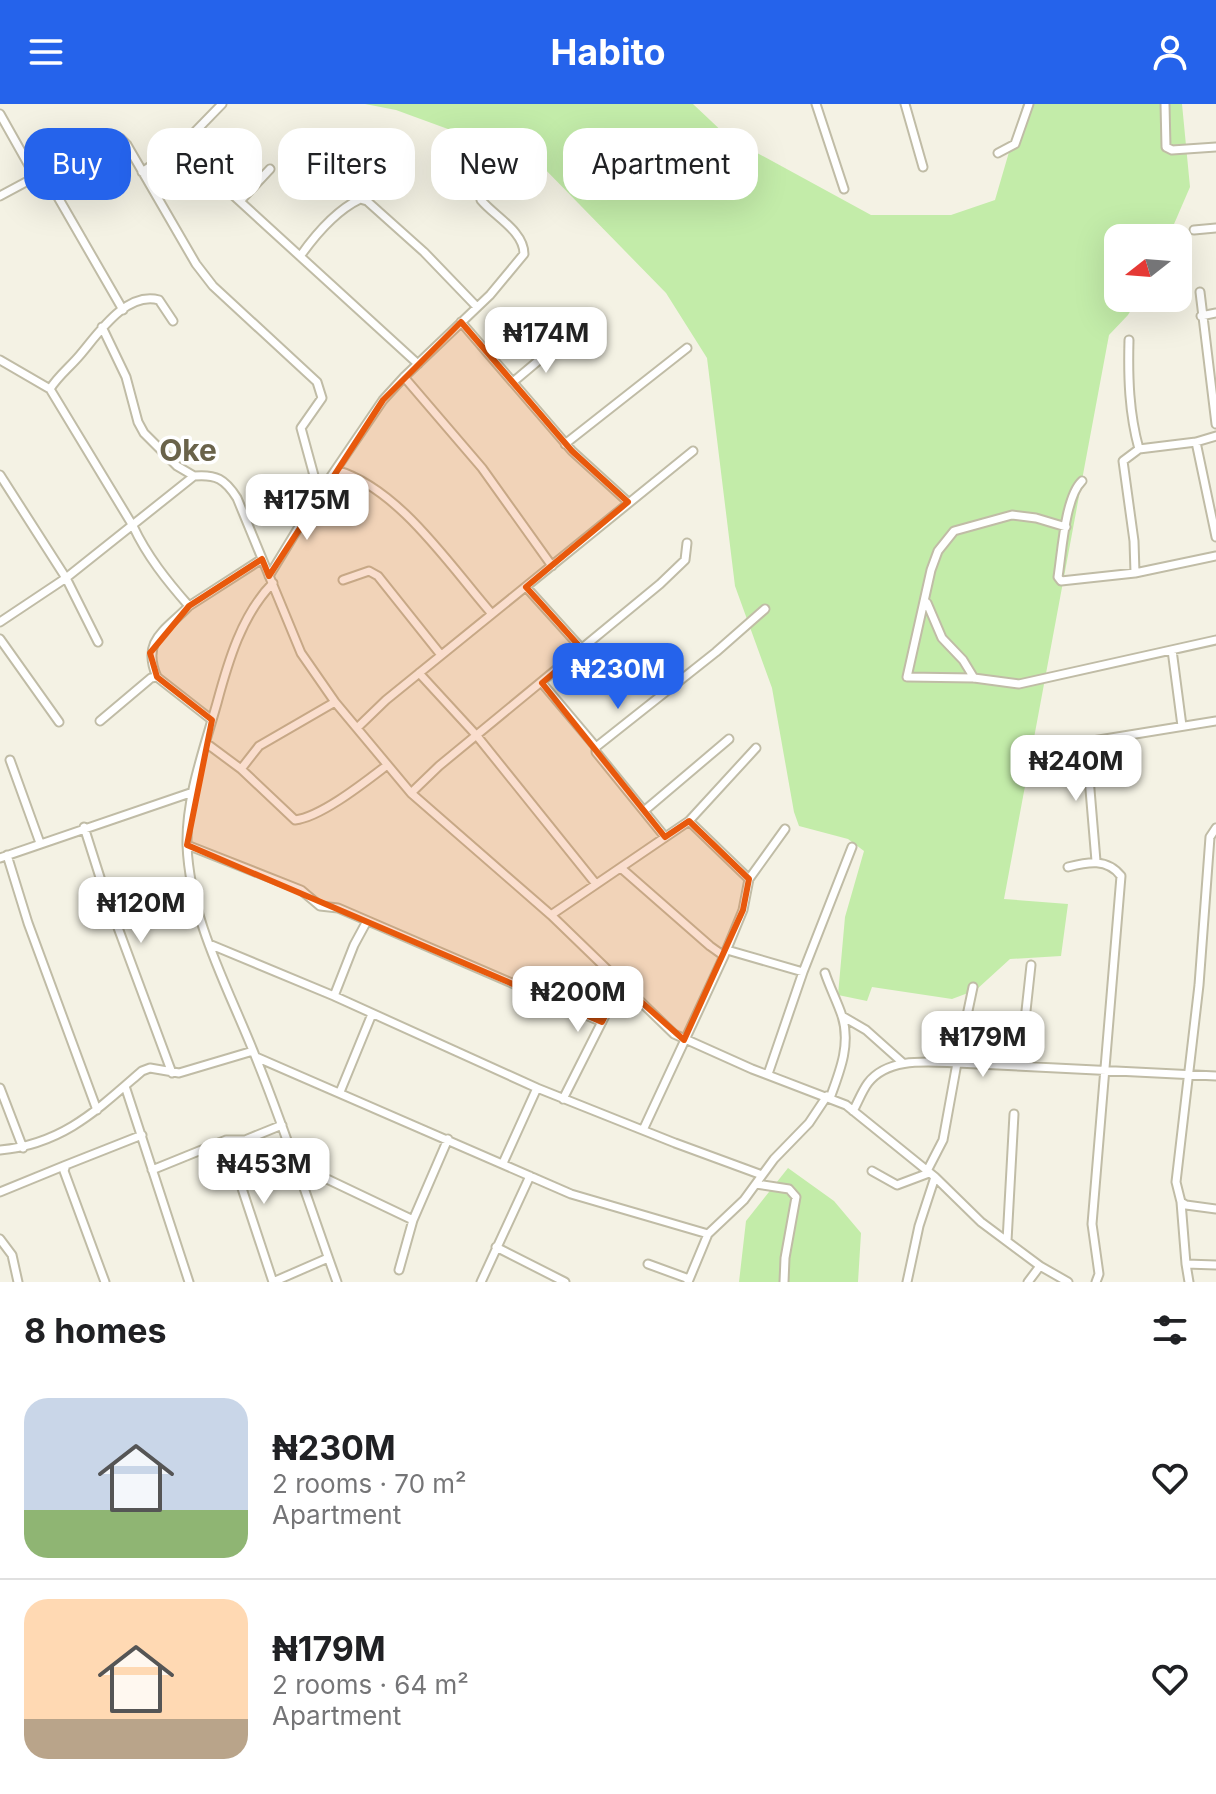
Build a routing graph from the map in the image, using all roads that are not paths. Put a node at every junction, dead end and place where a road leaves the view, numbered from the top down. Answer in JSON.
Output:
{"nodes":[{"id":1,"x":222,"y":104,"type":"edge"},
{"id":2,"x":816,"y":104,"type":"edge"},
{"id":3,"x":905,"y":104,"type":"edge"},
{"id":4,"x":1029,"y":104,"type":"edge"},
{"id":5,"x":1165,"y":104,"type":"edge"},
{"id":6,"x":0,"y":114,"type":"edge"},
{"id":7,"x":199,"y":128,"type":"edge"},
{"id":8,"x":1216,"y":147,"type":"edge"},
{"id":9,"x":131,"y":152,"type":"edge"},
{"id":10,"x":998,"y":153,"type":"dead end"},
{"id":11,"x":24,"y":157,"type":"edge"},
{"id":12,"x":923,"y":167,"type":"dead end"},
{"id":13,"x":147,"y":169,"type":"edge"},
{"id":14,"x":270,"y":169,"type":"dead end"},
{"id":15,"x":142,"y":172,"type":"junction"},
{"id":16,"x":262,"y":178,"type":"edge"},
{"id":17,"x":24,"y":184,"type":"edge"},
{"id":18,"x":844,"y":189,"type":"dead end"},
{"id":19,"x":0,"y":196,"type":"edge"},
{"id":20,"x":60,"y":200,"type":"edge"},
{"id":21,"x":241,"y":200,"type":"edge"},
{"id":22,"x":358,"y":200,"type":"edge"},
{"id":23,"x":364,"y":200,"type":"edge"},
{"id":24,"x":481,"y":200,"type":"dead end"},
{"id":25,"x":1216,"y":228,"type":"edge"},
{"id":26,"x":1194,"y":230,"type":"dead end"},
{"id":27,"x":301,"y":255,"type":"junction"},
{"id":28,"x":1200,"y":292,"type":"dead end"},
{"id":29,"x":477,"y":307,"type":"junction"},
{"id":30,"x":123,"y":310,"type":"junction"},
{"id":31,"x":1216,"y":313,"type":"edge"},
{"id":32,"x":1201,"y":316,"type":"junction"},
{"id":33,"x":173,"y":321,"type":"dead end"},
{"id":34,"x":461,"y":322,"type":"junction"},
{"id":35,"x":102,"y":327,"type":"junction"},
{"id":36,"x":1129,"y":340,"type":"dead end"},
{"id":37,"x":557,"y":345,"type":"dead end"},
{"id":38,"x":687,"y":348,"type":"dead end"},
{"id":39,"x":0,"y":360,"type":"edge"},
{"id":40,"x":418,"y":364,"type":"junction"},
{"id":41,"x":404,"y":377,"type":"junction"},
{"id":42,"x":513,"y":382,"type":"junction"},
{"id":43,"x":50,"y":389,"type":"junction"},
{"id":44,"x":1216,"y":424,"type":"edge"},
{"id":45,"x":1216,"y":436,"type":"edge"},
{"id":46,"x":1196,"y":442,"type":"junction"},
{"id":47,"x":565,"y":444,"type":"junction"},
{"id":48,"x":1139,"y":449,"type":"junction"},
{"id":49,"x":693,"y":451,"type":"dead end"},
{"id":50,"x":336,"y":470,"type":"junction"},
{"id":51,"x":0,"y":475,"type":"edge"},
{"id":52,"x":194,"y":476,"type":"junction"},
{"id":53,"x":1082,"y":481,"type":"dead end"},
{"id":54,"x":319,"y":494,"type":"junction"},
{"id":55,"x":628,"y":502,"type":"junction"},
{"id":56,"x":133,"y":526,"type":"junction"},
{"id":57,"x":1066,"y":527,"type":"junction"},
{"id":58,"x":1216,"y":537,"type":"edge"},
{"id":59,"x":687,"y":543,"type":"dead end"},
{"id":60,"x":1216,"y":556,"type":"edge"},
{"id":61,"x":262,"y":559,"type":"junction"},
{"id":62,"x":552,"y":566,"type":"junction"},
{"id":63,"x":1135,"y":573,"type":"junction"},
{"id":64,"x":66,"y":578,"type":"junction"},
{"id":65,"x":271,"y":579,"type":"junction"},
{"id":66,"x":343,"y":580,"type":"dead end"},
{"id":67,"x":526,"y":587,"type":"junction"},
{"id":68,"x":926,"y":601,"type":"junction"},
{"id":69,"x":189,"y":606,"type":"junction"},
{"id":70,"x":765,"y":609,"type":"dead end"},
{"id":71,"x":492,"y":614,"type":"junction"},
{"id":72,"x":0,"y":622,"type":"edge"},
{"id":73,"x":0,"y":639,"type":"edge"},
{"id":74,"x":1216,"y":640,"type":"edge"},
{"id":75,"x":98,"y":642,"type":"dead end"},
{"id":76,"x":582,"y":649,"type":"junction"},
{"id":77,"x":1172,"y":650,"type":"junction"},
{"id":78,"x":441,"y":655,"type":"junction"},
{"id":79,"x":419,"y":673,"type":"junction"},
{"id":80,"x":157,"y":677,"type":"junction"},
{"id":81,"x":974,"y":678,"type":"junction"},
{"id":82,"x":542,"y":683,"type":"junction"},
{"id":83,"x":335,"y":702,"type":"junction"},
{"id":84,"x":212,"y":720,"type":"junction"},
{"id":85,"x":100,"y":721,"type":"dead end"},
{"id":86,"x":1216,"y":721,"type":"edge"},
{"id":87,"x":59,"y":722,"type":"dead end"},
{"id":88,"x":1182,"y":726,"type":"junction"},
{"id":89,"x":357,"y":728,"type":"junction"},
{"id":90,"x":477,"y":736,"type":"junction"},
{"id":91,"x":729,"y":739,"type":"dead end"},
{"id":92,"x":1086,"y":742,"type":"junction"},
{"id":93,"x":206,"y":743,"type":"junction"},
{"id":94,"x":1074,"y":744,"type":"dead end"},
{"id":95,"x":596,"y":747,"type":"junction"},
{"id":96,"x":756,"y":748,"type":"dead end"},
{"id":97,"x":10,"y":760,"type":"dead end"},
{"id":98,"x":386,"y":766,"type":"junction"},
{"id":99,"x":241,"y":769,"type":"junction"},
{"id":100,"x":193,"y":792,"type":"junction"},
{"id":101,"x":411,"y":793,"type":"junction"},
{"id":102,"x":644,"y":811,"type":"junction"},
{"id":103,"x":689,"y":821,"type":"junction"},
{"id":104,"x":84,"y":827,"type":"junction"},
{"id":105,"x":1216,"y":828,"type":"edge"},
{"id":106,"x":785,"y":829,"type":"dead end"},
{"id":107,"x":665,"y":837,"type":"junction"},
{"id":108,"x":40,"y":843,"type":"junction"},
{"id":109,"x":187,"y":845,"type":"junction"},
{"id":110,"x":852,"y":847,"type":"dead end"},
{"id":111,"x":3,"y":856,"type":"edge"},
{"id":112,"x":1096,"y":861,"type":"junction"},
{"id":113,"x":1068,"y":867,"type":"dead end"},
{"id":114,"x":621,"y":868,"type":"junction"},
{"id":115,"x":749,"y":879,"type":"junction"},
{"id":116,"x":596,"y":884,"type":"junction"},
{"id":117,"x":551,"y":915,"type":"junction"},
{"id":118,"x":367,"y":921,"type":"junction"},
{"id":119,"x":209,"y":944,"type":"junction"},
{"id":120,"x":726,"y":953,"type":"junction"},
{"id":121,"x":1031,"y":965,"type":"dead end"},
{"id":122,"x":803,"y":972,"type":"junction"},
{"id":123,"x":825,"y":973,"type":"dead end"},
{"id":124,"x":621,"y":984,"type":"junction"},
{"id":125,"x":973,"y":987,"type":"dead end"},
{"id":126,"x":334,"y":996,"type":"junction"},
{"id":127,"x":372,"y":1014,"type":"junction"},
{"id":128,"x":842,"y":1016,"type":"junction"},
{"id":129,"x":602,"y":1022,"type":"junction"},
{"id":130,"x":684,"y":1040,"type":"junction"},
{"id":131,"x":255,"y":1054,"type":"junction"},
{"id":132,"x":903,"y":1063,"type":"junction"},
{"id":133,"x":957,"y":1063,"type":"junction"},
{"id":134,"x":1020,"y":1066,"type":"junction"},
{"id":135,"x":1103,"y":1072,"type":"junction"},
{"id":136,"x":172,"y":1073,"type":"junction"},
{"id":137,"x":768,"y":1074,"type":"junction"},
{"id":138,"x":1188,"y":1074,"type":"junction"},
{"id":139,"x":1216,"y":1076,"type":"edge"},
{"id":140,"x":125,"y":1086,"type":"junction"},
{"id":141,"x":0,"y":1088,"type":"edge"},
{"id":142,"x":537,"y":1088,"type":"junction"},
{"id":143,"x":340,"y":1092,"type":"junction"},
{"id":144,"x":828,"y":1097,"type":"junction"},
{"id":145,"x":563,"y":1099,"type":"junction"},
{"id":146,"x":97,"y":1110,"type":"junction"},
{"id":147,"x":853,"y":1111,"type":"junction"},
{"id":148,"x":1014,"y":1114,"type":"dead end"},
{"id":149,"x":282,"y":1125,"type":"junction"},
{"id":150,"x":643,"y":1130,"type":"junction"},
{"id":151,"x":142,"y":1135,"type":"junction"},
{"id":152,"x":448,"y":1139,"type":"junction"},
{"id":153,"x":226,"y":1140,"type":"junction"},
{"id":154,"x":23,"y":1148,"type":"junction"},
{"id":155,"x":0,"y":1150,"type":"edge"},
{"id":156,"x":503,"y":1163,"type":"junction"},
{"id":157,"x":66,"y":1165,"type":"junction"},
{"id":158,"x":297,"y":1167,"type":"junction"},
{"id":159,"x":152,"y":1170,"type":"junction"},
{"id":160,"x":872,"y":1171,"type":"dead end"},
{"id":161,"x":931,"y":1174,"type":"junction"},
{"id":162,"x":762,"y":1175,"type":"junction"},
{"id":163,"x":530,"y":1176,"type":"junction"},
{"id":164,"x":756,"y":1184,"type":"junction"},
{"id":165,"x":0,"y":1192,"type":"edge"},
{"id":166,"x":1181,"y":1202,"type":"junction"},
{"id":167,"x":1216,"y":1209,"type":"edge"},
{"id":168,"x":413,"y":1220,"type":"junction"},
{"id":169,"x":708,"y":1234,"type":"junction"},
{"id":170,"x":0,"y":1239,"type":"edge"},
{"id":171,"x":1007,"y":1241,"type":"junction"},
{"id":172,"x":496,"y":1247,"type":"junction"},
{"id":173,"x":328,"y":1258,"type":"junction"},
{"id":174,"x":648,"y":1264,"type":"dead end"},
{"id":175,"x":1186,"y":1264,"type":"junction"},
{"id":176,"x":1216,"y":1265,"type":"edge"},
{"id":177,"x":1040,"y":1266,"type":"junction"},
{"id":178,"x":399,"y":1270,"type":"dead end"},
{"id":179,"x":688,"y":1281,"type":"edge"},
{"id":180,"x":18,"y":1282,"type":"edge"},
{"id":181,"x":105,"y":1282,"type":"edge"},
{"id":182,"x":189,"y":1282,"type":"edge"},
{"id":183,"x":273,"y":1282,"type":"edge"},
{"id":184,"x":337,"y":1282,"type":"edge"},
{"id":185,"x":481,"y":1282,"type":"edge"},
{"id":186,"x":565,"y":1282,"type":"edge"},
{"id":187,"x":784,"y":1282,"type":"edge"},
{"id":188,"x":907,"y":1282,"type":"edge"},
{"id":189,"x":1028,"y":1282,"type":"edge"},
{"id":190,"x":1068,"y":1282,"type":"edge"},
{"id":191,"x":1096,"y":1282,"type":"edge"},
{"id":192,"x":1189,"y":1282,"type":"edge"}],
"edges":[{"from":1,"to":7,"type":"street"},
{"from":2,"to":18,"type":"street"},
{"from":3,"to":12,"type":"street"},
{"from":4,"to":10,"type":"street"},
{"from":5,"to":8,"type":"street"},
{"from":6,"to":11,"type":"street"},
{"from":9,"to":15,"type":"street"},
{"from":13,"to":15,"type":"street"},
{"from":14,"to":16,"type":"street"},
{"from":15,"to":54,"type":"street"},
{"from":17,"to":19,"type":"street"},
{"from":20,"to":30,"type":"street"},
{"from":21,"to":27,"type":"street"},
{"from":22,"to":27,"type":"street"},
{"from":23,"to":29,"type":"street"},
{"from":24,"to":29,"type":"street"},
{"from":25,"to":26,"type":"street"},
{"from":27,"to":40,"type":"street"},
{"from":28,"to":32,"type":"street"},
{"from":29,"to":34,"type":"street"},
{"from":30,"to":33,"type":"street"},
{"from":30,"to":35,"type":"street"},
{"from":31,"to":32,"type":"street"},
{"from":32,"to":44,"type":"street"},
{"from":34,"to":40,"type":"street"},
{"from":34,"to":42,"type":"street"},
{"from":35,"to":43,"type":"street"},
{"from":35,"to":52,"type":"street"},
{"from":36,"to":48,"type":"street"},
{"from":37,"to":42,"type":"street"},
{"from":38,"to":47,"type":"street"},
{"from":39,"to":43,"type":"street"},
{"from":40,"to":41,"type":"street"},
{"from":41,"to":50,"type":"street"},
{"from":41,"to":62,"type":"street"},
{"from":42,"to":47,"type":"street"},
{"from":43,"to":56,"type":"street"},
{"from":45,"to":46,"type":"street"},
{"from":46,"to":48,"type":"street"},
{"from":46,"to":58,"type":"street"},
{"from":47,"to":55,"type":"street"},
{"from":48,"to":63,"type":"street"},
{"from":49,"to":55,"type":"street"},
{"from":50,"to":54,"type":"street"},
{"from":50,"to":71,"type":"street"},
{"from":51,"to":64,"type":"street"},
{"from":52,"to":56,"type":"street"},
{"from":52,"to":61,"type":"street"},
{"from":53,"to":57,"type":"street"},
{"from":54,"to":65,"type":"street"},
{"from":55,"to":62,"type":"street"},
{"from":56,"to":64,"type":"street"},
{"from":56,"to":69,"type":"street"},
{"from":57,"to":63,"type":"street"},
{"from":57,"to":68,"type":"street"},
{"from":59,"to":76,"type":"street"},
{"from":60,"to":63,"type":"street"},
{"from":61,"to":65,"type":"street"},
{"from":61,"to":69,"type":"street"},
{"from":62,"to":67,"type":"street"},
{"from":64,"to":72,"type":"street"},
{"from":64,"to":75,"type":"street"},
{"from":65,"to":83,"type":"street"},
{"from":65,"to":84,"type":"street"},
{"from":66,"to":78,"type":"street"},
{"from":67,"to":71,"type":"street"},
{"from":67,"to":76,"type":"street"},
{"from":68,"to":81,"type":"street"},
{"from":68,"to":81,"type":"street"},
{"from":69,"to":80,"type":"street"},
{"from":70,"to":95,"type":"street"},
{"from":71,"to":78,"type":"street"},
{"from":73,"to":87,"type":"street"},
{"from":74,"to":77,"type":"street"},
{"from":76,"to":82,"type":"street"},
{"from":77,"to":81,"type":"street"},
{"from":77,"to":88,"type":"street"},
{"from":78,"to":79,"type":"street"},
{"from":79,"to":89,"type":"street"},
{"from":79,"to":90,"type":"street"},
{"from":80,"to":84,"type":"street"},
{"from":80,"to":85,"type":"street"},
{"from":82,"to":90,"type":"street"},
{"from":82,"to":95,"type":"street"},
{"from":83,"to":89,"type":"street"},
{"from":83,"to":99,"type":"street"},
{"from":84,"to":93,"type":"street"},
{"from":86,"to":88,"type":"street"},
{"from":88,"to":92,"type":"street"},
{"from":89,"to":98,"type":"street"},
{"from":90,"to":101,"type":"street"},
{"from":90,"to":116,"type":"street"},
{"from":91,"to":102,"type":"street"},
{"from":92,"to":94,"type":"street"},
{"from":92,"to":112,"type":"street"},
{"from":93,"to":99,"type":"street"},
{"from":93,"to":100,"type":"street"},
{"from":95,"to":102,"type":"street"},
{"from":96,"to":103,"type":"street"},
{"from":97,"to":108,"type":"street"},
{"from":98,"to":99,"type":"street"},
{"from":98,"to":101,"type":"street"},
{"from":100,"to":104,"type":"street"},
{"from":100,"to":109,"type":"street"},
{"from":101,"to":117,"type":"street"},
{"from":102,"to":107,"type":"street"},
{"from":103,"to":107,"type":"street"},
{"from":103,"to":115,"type":"street"},
{"from":104,"to":108,"type":"street"},
{"from":104,"to":136,"type":"street"},
{"from":105,"to":138,"type":"street"},
{"from":106,"to":115,"type":"street"},
{"from":107,"to":114,"type":"street"},
{"from":108,"to":111,"type":"street"},
{"from":109,"to":118,"type":"street"},
{"from":109,"to":119,"type":"street"},
{"from":110,"to":122,"type":"street"},
{"from":111,"to":146,"type":"street"},
{"from":112,"to":113,"type":"street"},
{"from":112,"to":135,"type":"street"},
{"from":114,"to":116,"type":"street"},
{"from":114,"to":120,"type":"street"},
{"from":115,"to":120,"type":"street"},
{"from":116,"to":117,"type":"street"},
{"from":117,"to":124,"type":"street"},
{"from":118,"to":126,"type":"street"},
{"from":118,"to":129,"type":"street"},
{"from":119,"to":126,"type":"street"},
{"from":119,"to":131,"type":"street"},
{"from":120,"to":122,"type":"street"},
{"from":120,"to":130,"type":"street"},
{"from":121,"to":134,"type":"street"},
{"from":122,"to":137,"type":"street"},
{"from":123,"to":128,"type":"street"},
{"from":124,"to":129,"type":"street"},
{"from":124,"to":130,"type":"street"},
{"from":125,"to":133,"type":"street"},
{"from":126,"to":127,"type":"street"},
{"from":127,"to":142,"type":"street"},
{"from":127,"to":143,"type":"street"},
{"from":128,"to":132,"type":"street"},
{"from":128,"to":144,"type":"street"},
{"from":129,"to":145,"type":"street"},
{"from":130,"to":137,"type":"street"},
{"from":130,"to":150,"type":"street"},
{"from":131,"to":136,"type":"street"},
{"from":131,"to":143,"type":"street"},
{"from":131,"to":149,"type":"street"},
{"from":132,"to":133,"type":"street"},
{"from":132,"to":147,"type":"street"},
{"from":133,"to":134,"type":"street"},
{"from":133,"to":161,"type":"street"},
{"from":134,"to":135,"type":"street"},
{"from":135,"to":138,"type":"street"},
{"from":135,"to":191,"type":"street"},
{"from":136,"to":140,"type":"street"},
{"from":137,"to":144,"type":"street"},
{"from":138,"to":139,"type":"street"},
{"from":138,"to":166,"type":"street"},
{"from":140,"to":146,"type":"street"},
{"from":140,"to":151,"type":"street"},
{"from":141,"to":154,"type":"street"},
{"from":142,"to":145,"type":"street"},
{"from":142,"to":156,"type":"street"},
{"from":143,"to":152,"type":"street"},
{"from":144,"to":147,"type":"street"},
{"from":144,"to":162,"type":"street"},
{"from":145,"to":150,"type":"street"},
{"from":146,"to":154,"type":"street"},
{"from":147,"to":161,"type":"street"},
{"from":148,"to":171,"type":"street"},
{"from":149,"to":153,"type":"street"},
{"from":149,"to":158,"type":"street"},
{"from":150,"to":162,"type":"street"},
{"from":151,"to":157,"type":"street"},
{"from":151,"to":159,"type":"street"},
{"from":152,"to":156,"type":"street"},
{"from":152,"to":168,"type":"street"},
{"from":153,"to":159,"type":"street"},
{"from":153,"to":183,"type":"street"},
{"from":154,"to":155,"type":"street"},
{"from":156,"to":163,"type":"street"},
{"from":157,"to":165,"type":"street"},
{"from":157,"to":181,"type":"street"},
{"from":158,"to":168,"type":"street"},
{"from":158,"to":173,"type":"street"},
{"from":159,"to":182,"type":"street"},
{"from":160,"to":161,"type":"street"},
{"from":161,"to":171,"type":"street"},
{"from":161,"to":188,"type":"street"},
{"from":162,"to":164,"type":"street"},
{"from":163,"to":169,"type":"street"},
{"from":163,"to":172,"type":"street"},
{"from":164,"to":169,"type":"street"},
{"from":164,"to":187,"type":"street"},
{"from":166,"to":167,"type":"street"},
{"from":166,"to":175,"type":"street"},
{"from":168,"to":178,"type":"street"},
{"from":169,"to":179,"type":"street"},
{"from":170,"to":180,"type":"street"},
{"from":171,"to":177,"type":"street"},
{"from":172,"to":185,"type":"street"},
{"from":172,"to":186,"type":"street"},
{"from":173,"to":183,"type":"street"},
{"from":173,"to":184,"type":"street"},
{"from":174,"to":179,"type":"street"},
{"from":175,"to":176,"type":"street"},
{"from":175,"to":192,"type":"street"},
{"from":177,"to":189,"type":"street"},
{"from":177,"to":190,"type":"street"}]}
